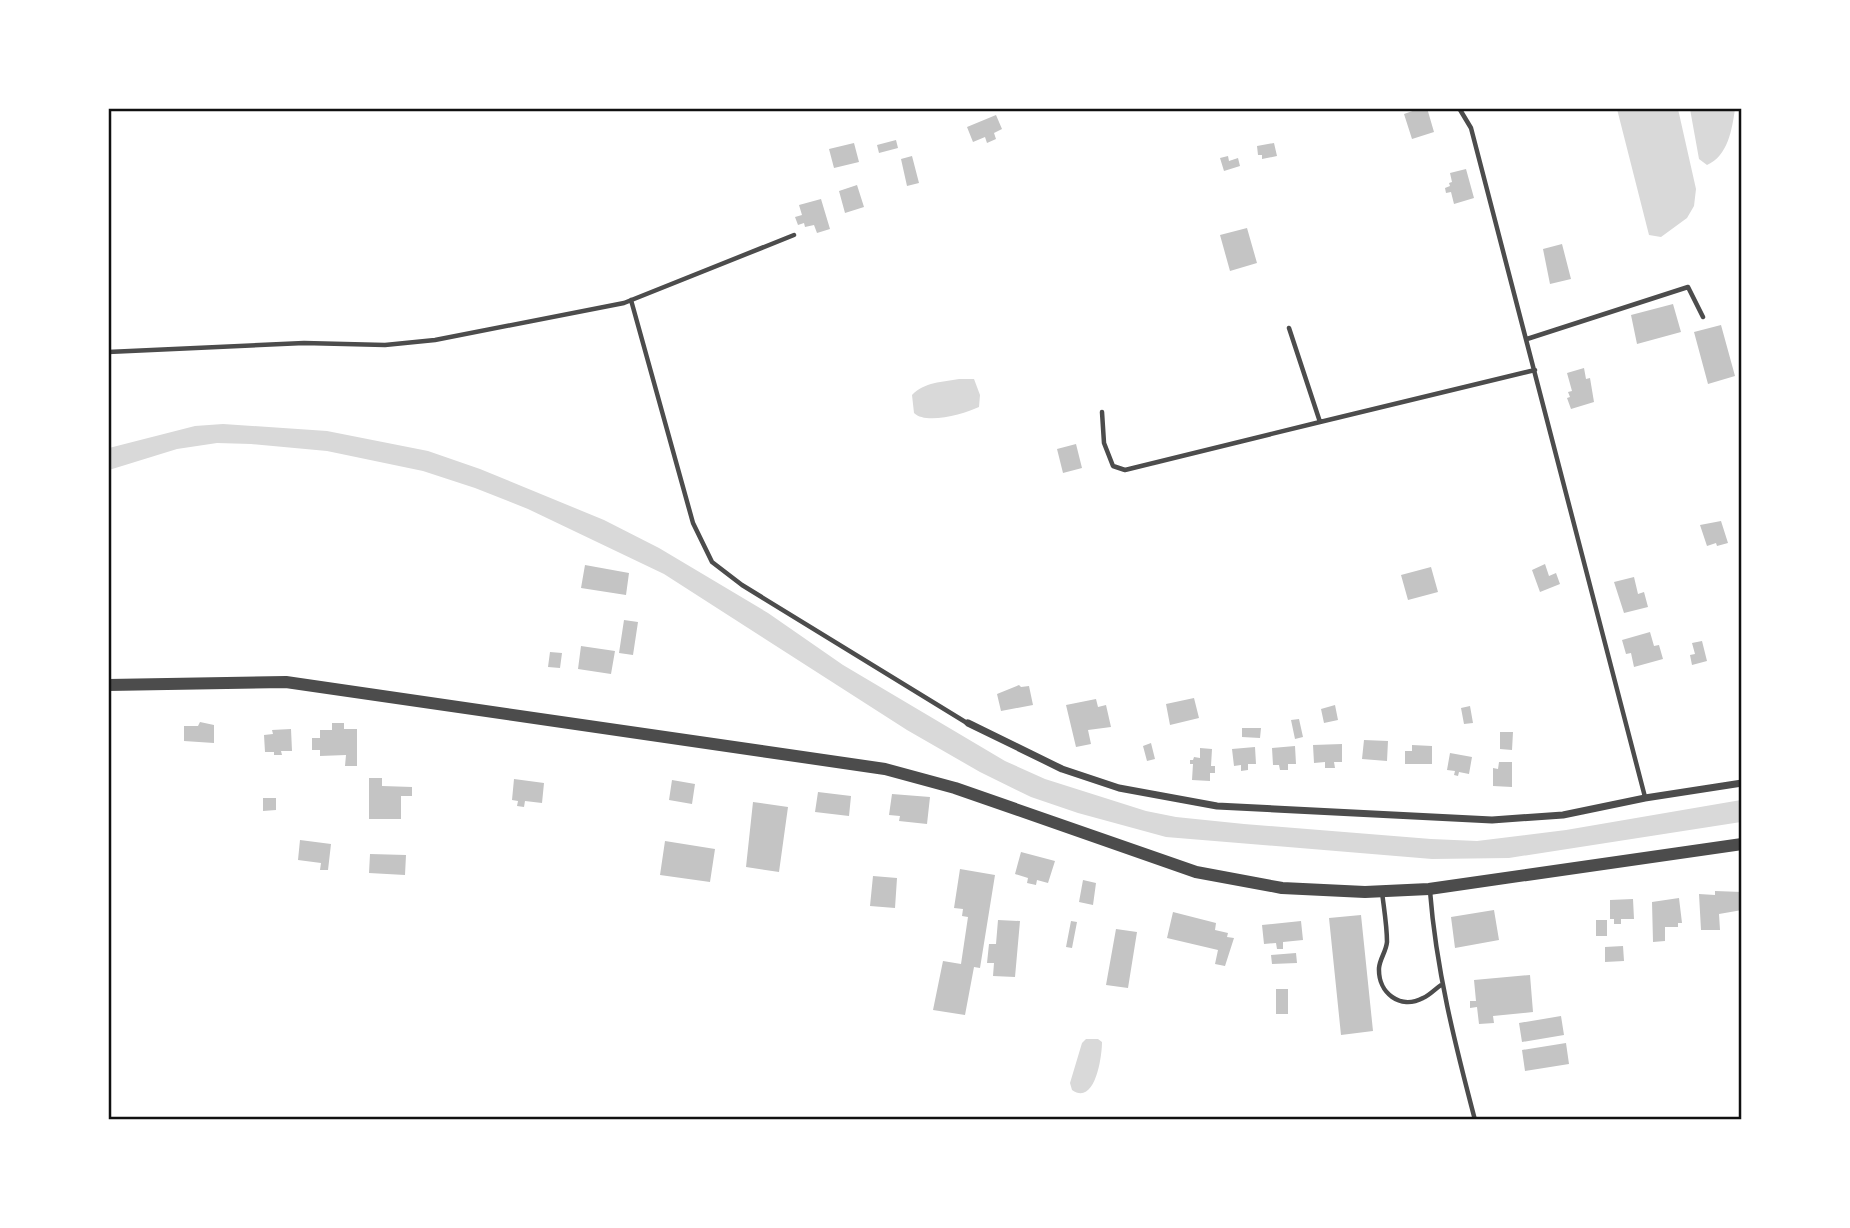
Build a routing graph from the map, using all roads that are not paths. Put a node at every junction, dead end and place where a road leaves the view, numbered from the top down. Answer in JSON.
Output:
{"nodes":[{"id":1,"x":1459,"y":108,"type":"edge"},
{"id":2,"x":794,"y":235,"type":"dead end"},
{"id":3,"x":631,"y":300,"type":"junction"},
{"id":4,"x":1703,"y":317,"type":"dead end"},
{"id":5,"x":1289,"y":328,"type":"dead end"},
{"id":6,"x":1527,"y":339,"type":"junction"},
{"id":7,"x":108,"y":352,"type":"edge"},
{"id":8,"x":1535,"y":370,"type":"junction"},
{"id":9,"x":1102,"y":412,"type":"dead end"},
{"id":10,"x":1320,"y":422,"type":"junction"},
{"id":11,"x":108,"y":685,"type":"edge"},
{"id":12,"x":968,"y":723,"type":"joint"},
{"id":13,"x":1741,"y":782,"type":"edge"},
{"id":14,"x":1645,"y":798,"type":"junction"},
{"id":15,"x":1741,"y":845,"type":"edge"},
{"id":16,"x":1429,"y":889,"type":"junction"},
{"id":17,"x":1382,"y":891,"type":"junction"},
{"id":18,"x":1441,"y":985,"type":"junction"},
{"id":19,"x":1475,"y":1119,"type":"edge"}],
"edges":[{"from":1,"to":6,"type":"lane"},
{"from":2,"to":3,"type":"lane"},
{"from":3,"to":7,"type":"lane"},
{"from":3,"to":12,"type":"lane"},
{"from":4,"to":6,"type":"lane"},
{"from":5,"to":10,"type":"lane"},
{"from":6,"to":8,"type":"lane"},
{"from":8,"to":10,"type":"lane"},
{"from":8,"to":14,"type":"lane"},
{"from":9,"to":10,"type":"lane"},
{"from":11,"to":17,"type":"street"},
{"from":12,"to":14,"type":"street"},
{"from":13,"to":14,"type":"street"},
{"from":15,"to":16,"type":"street"},
{"from":16,"to":17,"type":"street"},
{"from":16,"to":18,"type":"lane"},
{"from":17,"to":18,"type":"lane"},
{"from":18,"to":19,"type":"lane"}]}
